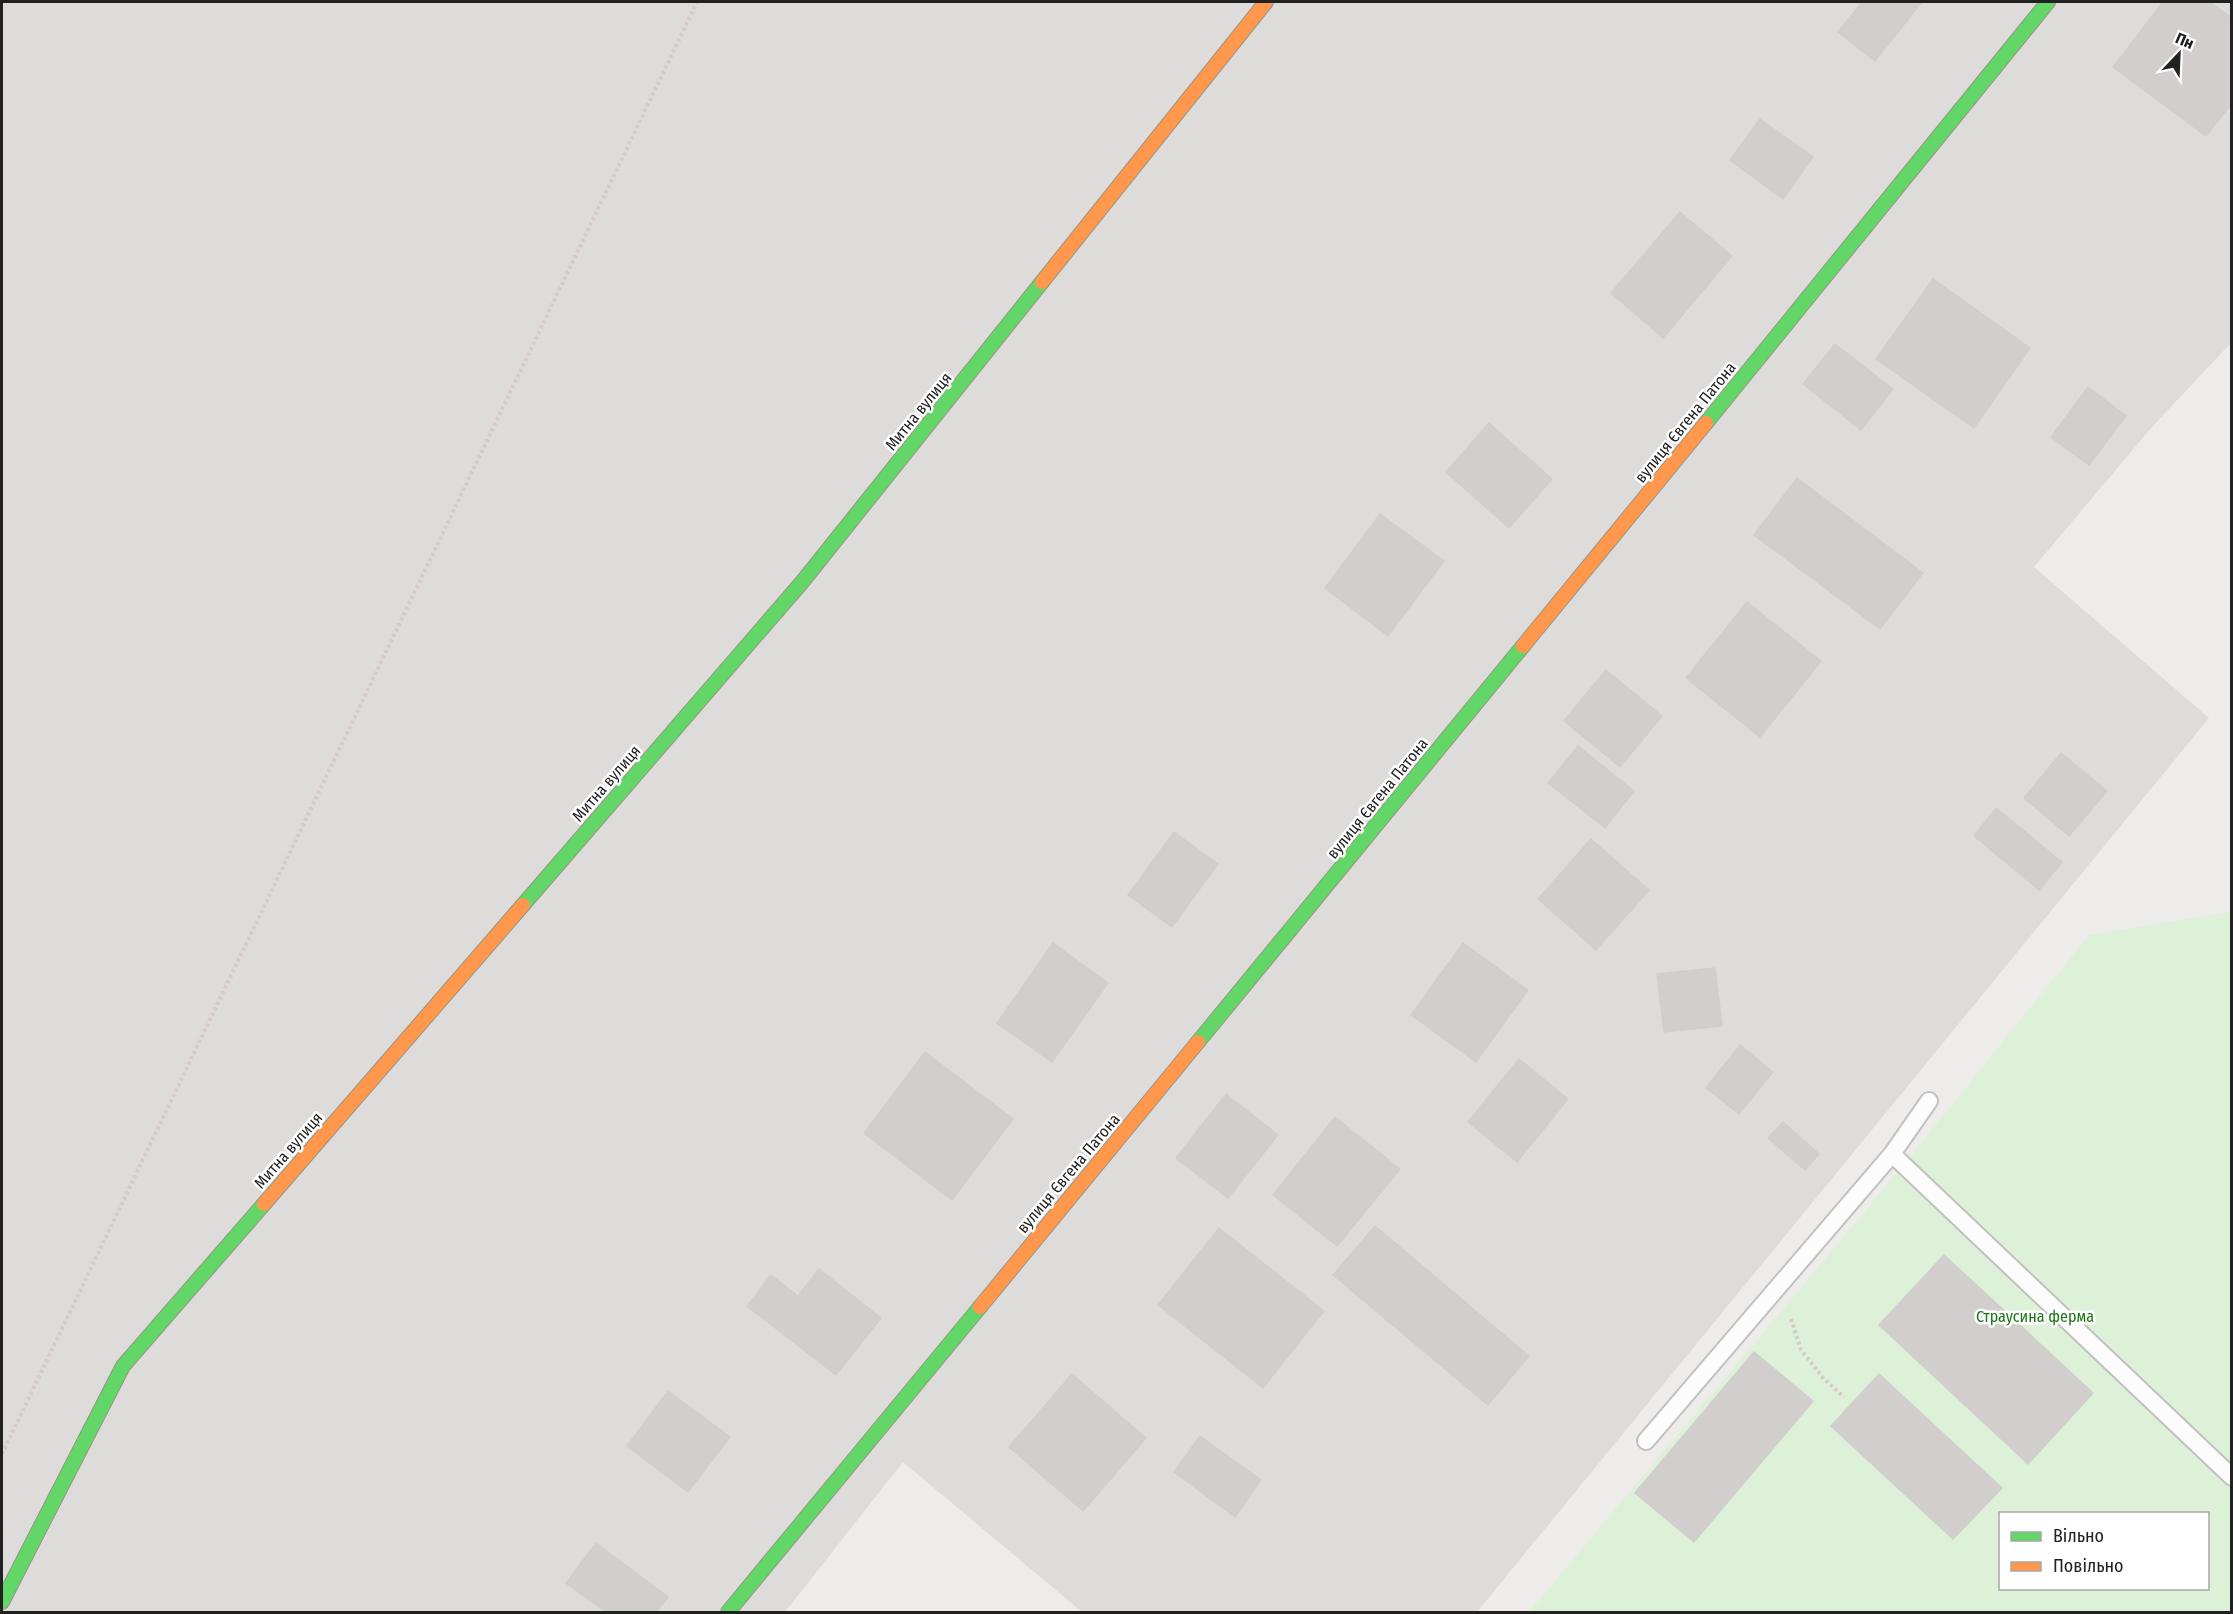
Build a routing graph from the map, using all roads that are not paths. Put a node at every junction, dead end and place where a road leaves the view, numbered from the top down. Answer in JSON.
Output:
{"nodes":[{"id":1,"x":1266,"y":2,"type":"edge"},
{"id":2,"x":2049,"y":2,"type":"edge"},
{"id":3,"x":1929,"y":1101,"type":"dead end"},
{"id":4,"x":1892,"y":1154,"type":"junction"},
{"id":5,"x":1646,"y":1441,"type":"dead end"},
{"id":6,"x":2232,"y":1477,"type":"edge"},
{"id":7,"x":2,"y":1602,"type":"edge"},
{"id":8,"x":728,"y":1612,"type":"edge"}],
"edges":[{"from":1,"to":7,"type":"street","name":"Митна вулиця"},
{"from":2,"to":8,"type":"street","name":"вулиця Євгена Патона"},
{"from":3,"to":4,"type":"lane"},
{"from":4,"to":5,"type":"lane"},
{"from":4,"to":6,"type":"lane"}]}
